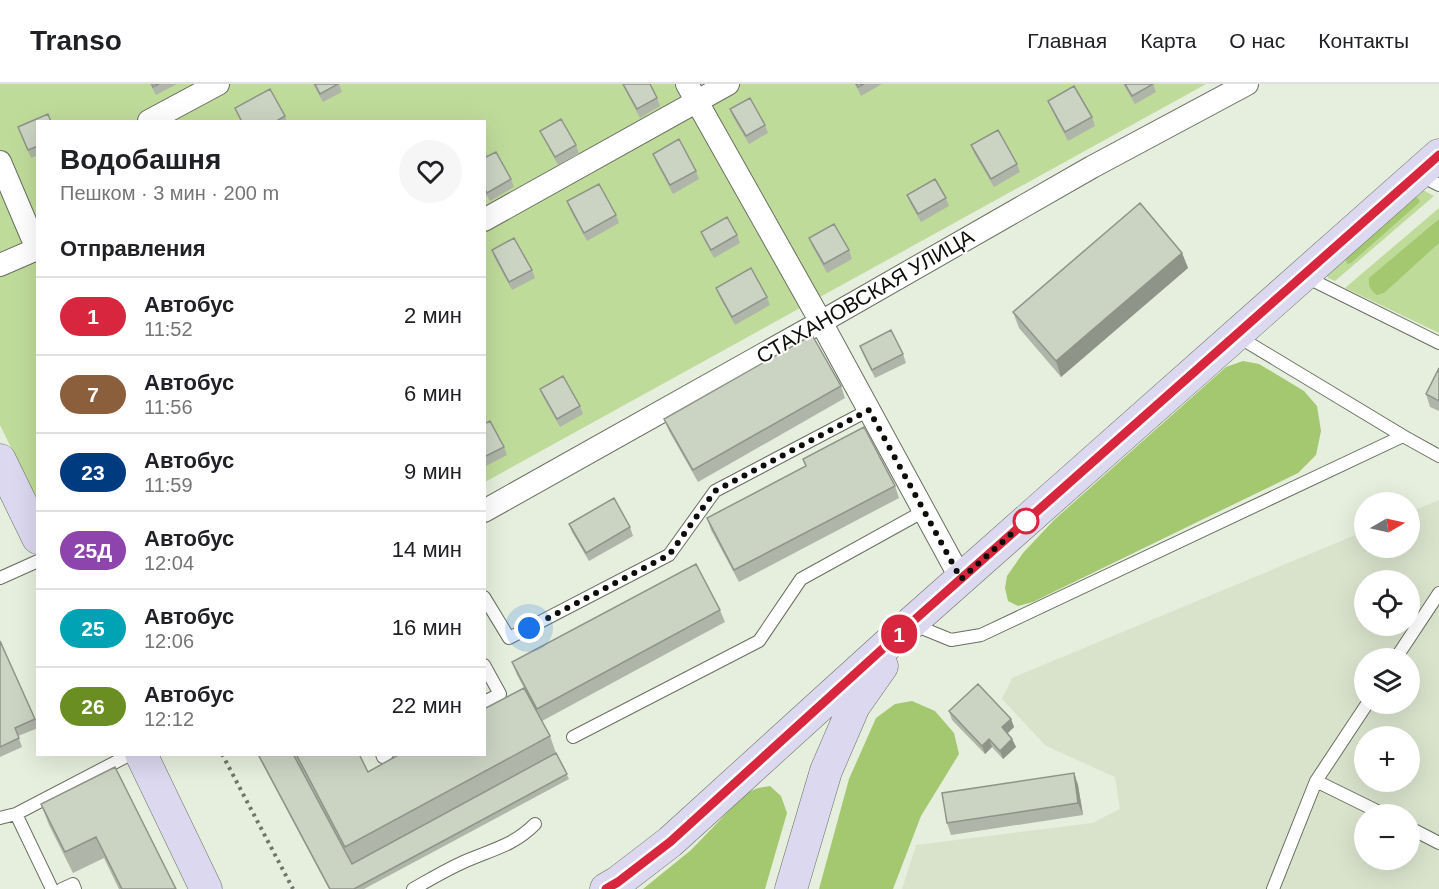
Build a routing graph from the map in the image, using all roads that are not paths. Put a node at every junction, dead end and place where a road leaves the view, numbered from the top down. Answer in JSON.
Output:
{"nodes":[{"id":1,"x":218,"y":84,"type":"edge"},
{"id":2,"x":728,"y":84,"type":"edge"},
{"id":3,"x":1247,"y":84,"type":"edge"},
{"id":4,"x":692,"y":93,"type":"edge"},
{"id":5,"x":151,"y":120,"type":"edge"},
{"id":6,"x":0,"y":162,"type":"edge"},
{"id":7,"x":1432,"y":171,"type":"edge"},
{"id":8,"x":486,"y":219,"type":"edge"},
{"id":9,"x":36,"y":247,"type":"edge"},
{"id":10,"x":36,"y":249,"type":"edge"},
{"id":11,"x":0,"y":265,"type":"edge"},
{"id":12,"x":1303,"y":276,"type":"junction"},
{"id":13,"x":821,"y":322,"type":"junction"},
{"id":14,"x":1236,"y":335,"type":"junction"},
{"id":15,"x":1439,"y":343,"type":"edge"},
{"id":16,"x":869,"y":410,"type":"junction"},
{"id":17,"x":1403,"y":436,"type":"junction"},
{"id":18,"x":1439,"y":456,"type":"edge"},
{"id":19,"x":0,"y":460,"type":"edge"},
{"id":20,"x":486,"y":510,"type":"edge"},
{"id":21,"x":924,"y":511,"type":"junction"},
{"id":22,"x":36,"y":534,"type":"edge"},
{"id":23,"x":36,"y":562,"type":"edge"},
{"id":24,"x":0,"y":579,"type":"edge"},
{"id":25,"x":961,"y":579,"type":"junction"},
{"id":26,"x":1439,"y":594,"type":"edge"},
{"id":27,"x":486,"y":600,"type":"edge"},
{"id":28,"x":911,"y":623,"type":"junction"},
{"id":29,"x":1403,"y":648,"type":"edge"},
{"id":30,"x":486,"y":669,"type":"edge"},
{"id":31,"x":486,"y":701,"type":"edge"},
{"id":32,"x":1360,"y":714,"type":"edge"},
{"id":33,"x":573,"y":737,"type":"dead end"},
{"id":34,"x":127,"y":756,"type":"edge"},
{"id":35,"x":142,"y":756,"type":"edge"},
{"id":36,"x":1316,"y":781,"type":"junction"},
{"id":37,"x":1363,"y":804,"type":"edge"},
{"id":38,"x":16,"y":814,"type":"junction"},
{"id":39,"x":0,"y":818,"type":"edge"},
{"id":40,"x":535,"y":824,"type":"dead end"},
{"id":41,"x":1420,"y":833,"type":"edge"},
{"id":42,"x":1439,"y":843,"type":"edge"},
{"id":43,"x":1275,"y":888,"type":"edge"},
{"id":44,"x":52,"y":889,"type":"edge"},
{"id":45,"x":62,"y":889,"type":"edge"},
{"id":46,"x":75,"y":889,"type":"edge"},
{"id":47,"x":206,"y":889,"type":"edge"},
{"id":48,"x":413,"y":889,"type":"edge"},
{"id":49,"x":606,"y":889,"type":"edge"},
{"id":50,"x":791,"y":889,"type":"edge"}],
"edges":[{"from":1,"to":5,"type":"street"},
{"from":2,"to":4,"type":"street"},
{"from":3,"to":13,"type":"street","name":"СТАХАНОВСКАЯ УЛИЦА"},
{"from":4,"to":8,"type":"street"},
{"from":4,"to":13,"type":"street"},
{"from":6,"to":9,"type":"street"},
{"from":7,"to":12,"type":"main road"},
{"from":10,"to":11,"type":"street"},
{"from":12,"to":14,"type":"main road"},
{"from":12,"to":15,"type":"lane"},
{"from":13,"to":16,"type":"street"},
{"from":13,"to":20,"type":"street","name":"СТАХАНОВСКАЯ УЛИЦА"},
{"from":14,"to":17,"type":"lane"},
{"from":14,"to":25,"type":"main road"},
{"from":16,"to":21,"type":"street"},
{"from":16,"to":27,"type":"lane"},
{"from":17,"to":18,"type":"lane"},
{"from":17,"to":28,"type":"lane"},
{"from":19,"to":22,"type":"main road"},
{"from":21,"to":25,"type":"street"},
{"from":21,"to":33,"type":"lane"},
{"from":23,"to":24,"type":"lane"},
{"from":25,"to":28,"type":"main road"},
{"from":26,"to":29,"type":"lane"},
{"from":28,"to":49,"type":"main road"},
{"from":28,"to":50,"type":"main road"},
{"from":30,"to":31,"type":"lane"},
{"from":32,"to":36,"type":"lane"},
{"from":34,"to":38,"type":"lane"},
{"from":35,"to":47,"type":"main road"},
{"from":36,"to":37,"type":"lane"},
{"from":36,"to":43,"type":"lane"},
{"from":38,"to":39,"type":"lane"},
{"from":38,"to":44,"type":"lane"},
{"from":40,"to":48,"type":"lane"},
{"from":41,"to":42,"type":"lane"},
{"from":45,"to":46,"type":"lane"}]}
